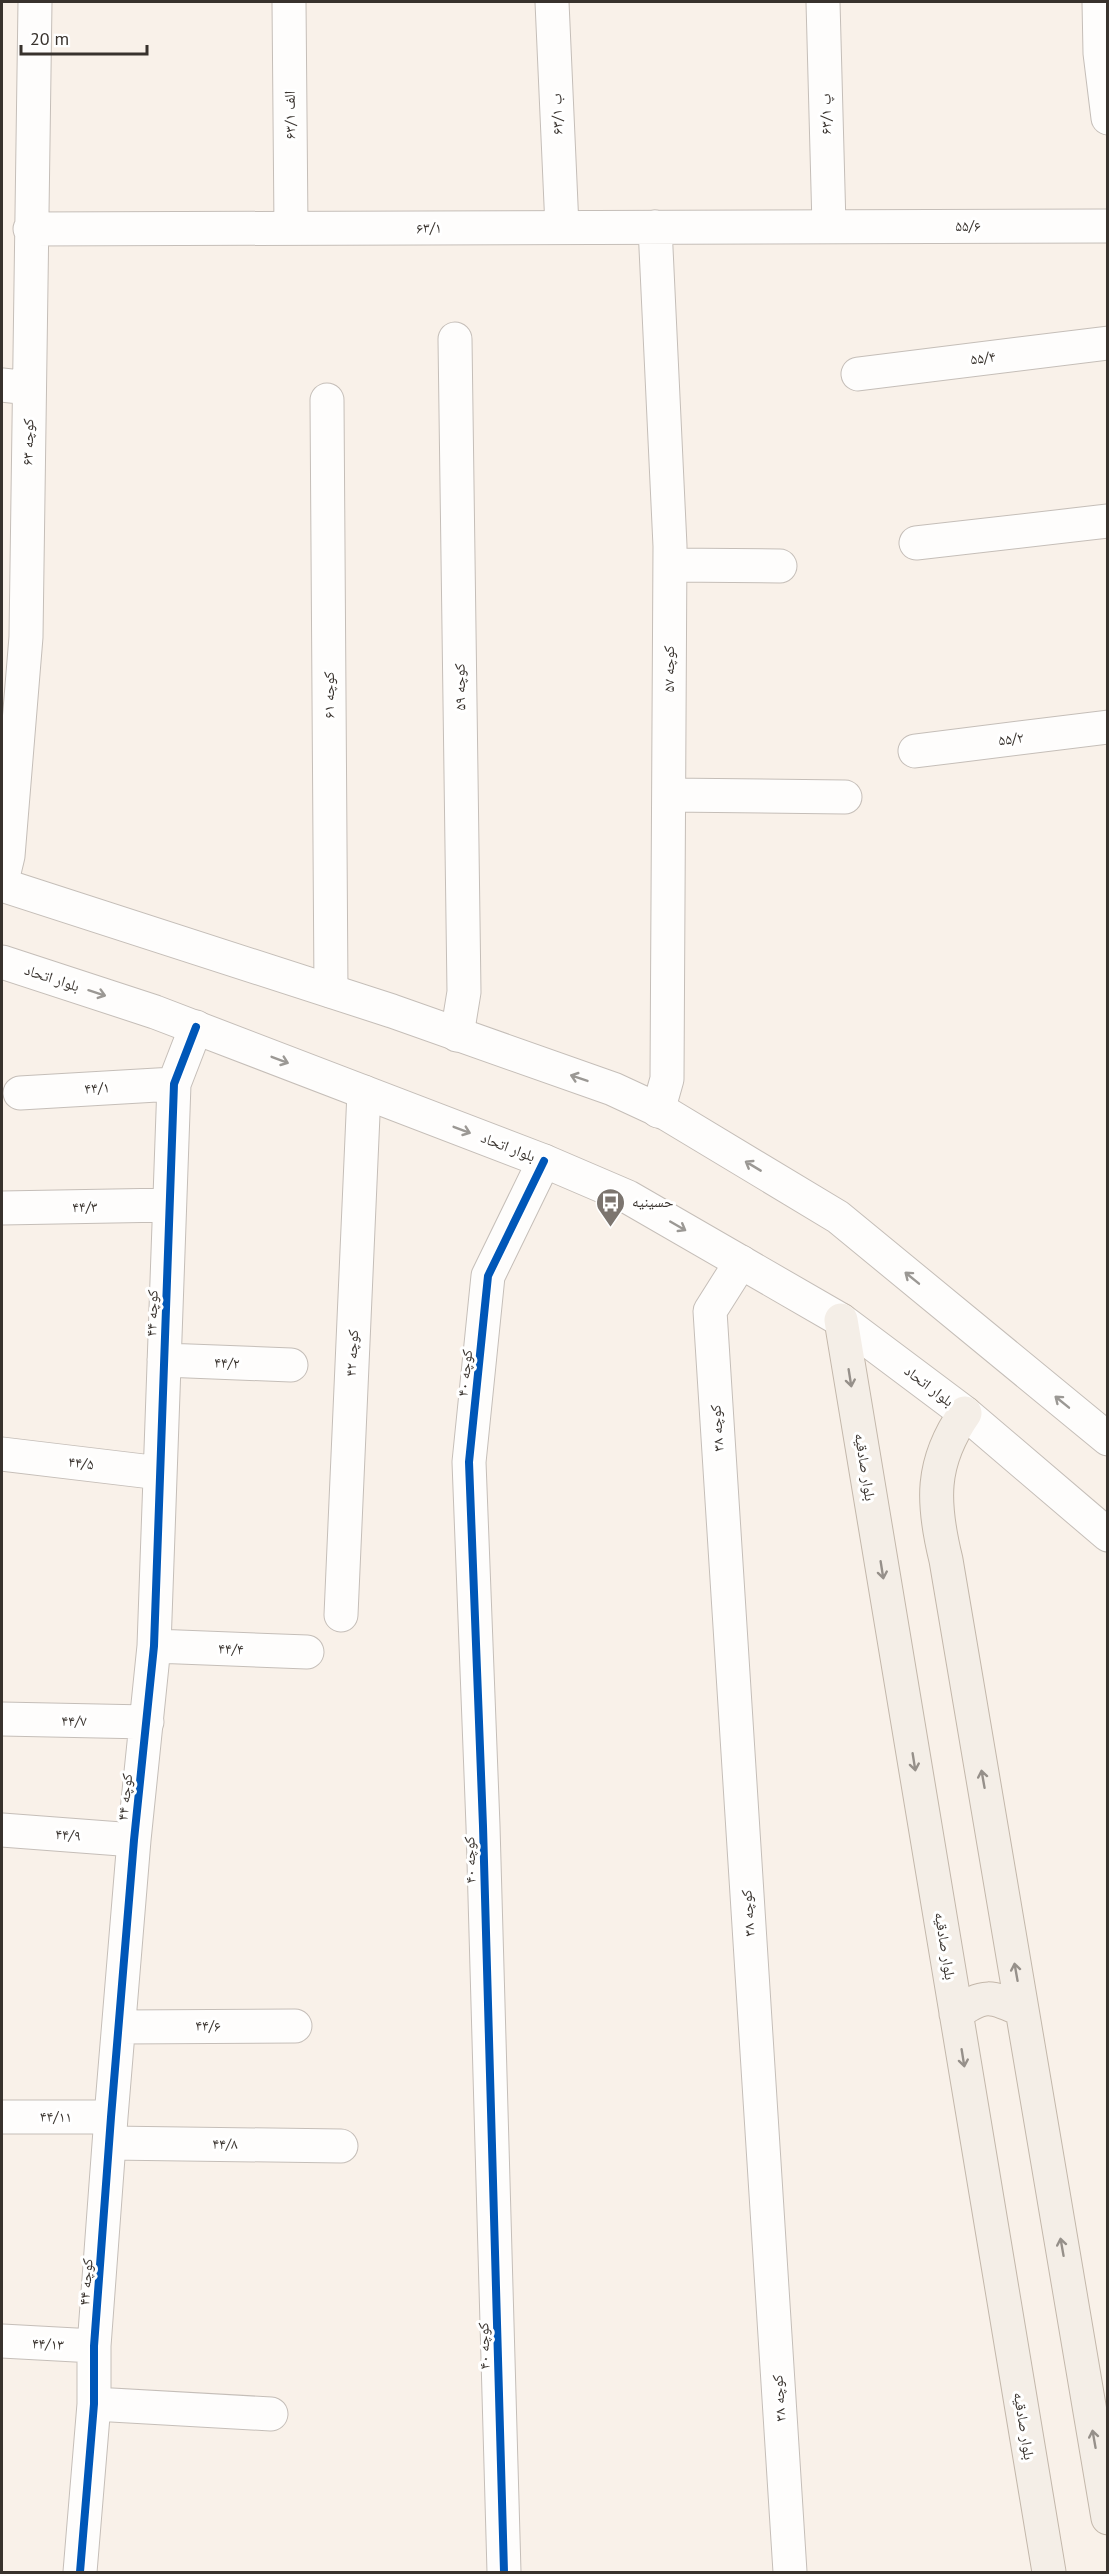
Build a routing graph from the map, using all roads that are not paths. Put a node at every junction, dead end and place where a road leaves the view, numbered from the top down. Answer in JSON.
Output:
{"nodes":[{"id":1,"x":35,"y":2,"type":"edge"},
{"id":2,"x":289,"y":2,"type":"edge"},
{"id":3,"x":552,"y":2,"type":"edge"},
{"id":4,"x":823,"y":2,"type":"edge"},
{"id":5,"x":1099,"y":2,"type":"edge"},
{"id":6,"x":1104,"y":53,"type":"edge"},
{"id":7,"x":1107,"y":118,"type":"edge"},
{"id":8,"x":828,"y":226,"type":"junction"},
{"id":9,"x":1107,"y":226,"type":"edge"},
{"id":10,"x":562,"y":227,"type":"junction"},
{"id":11,"x":655,"y":227,"type":"junction"},
{"id":12,"x":291,"y":228,"type":"junction"},
{"id":13,"x":30,"y":229,"type":"junction"},
{"id":14,"x":455,"y":339,"type":"dead end"},
{"id":15,"x":1107,"y":343,"type":"edge"},
{"id":16,"x":858,"y":374,"type":"dead end"},
{"id":17,"x":15,"y":386,"type":"edge"},
{"id":18,"x":327,"y":400,"type":"dead end"},
{"id":19,"x":1107,"y":521,"type":"edge"},
{"id":20,"x":916,"y":543,"type":"dead end"},
{"id":21,"x":670,"y":565,"type":"junction"},
{"id":22,"x":780,"y":566,"type":"dead end"},
{"id":23,"x":1107,"y":727,"type":"edge"},
{"id":24,"x":915,"y":751,"type":"dead end"},
{"id":25,"x":669,"y":795,"type":"junction"},
{"id":26,"x":845,"y":797,"type":"dead end"},
{"id":27,"x":2,"y":883,"type":"edge"},
{"id":28,"x":2,"y":962,"type":"edge"},
{"id":29,"x":331,"y":991,"type":"junction"},
{"id":30,"x":196,"y":1028,"type":"junction"},
{"id":31,"x":457,"y":1035,"type":"junction"},
{"id":32,"x":174,"y":1084,"type":"junction"},
{"id":33,"x":364,"y":1092,"type":"junction"},
{"id":34,"x":20,"y":1093,"type":"dead end"},
{"id":35,"x":658,"y":1111,"type":"junction"},
{"id":36,"x":544,"y":1161,"type":"junction"},
{"id":37,"x":169,"y":1205,"type":"junction"},
{"id":38,"x":2,"y":1209,"type":"edge"},
{"id":39,"x":741,"y":1262,"type":"junction"},
{"id":40,"x":841,"y":1320,"type":"junction"},
{"id":41,"x":164,"y":1360,"type":"junction"},
{"id":42,"x":291,"y":1365,"type":"dead end"},
{"id":43,"x":965,"y":1413,"type":"junction"},
{"id":44,"x":1107,"y":1439,"type":"edge"},
{"id":45,"x":2,"y":1454,"type":"edge"},
{"id":46,"x":160,"y":1473,"type":"junction"},
{"id":47,"x":1107,"y":1535,"type":"edge"},
{"id":48,"x":341,"y":1615,"type":"dead end"},
{"id":49,"x":154,"y":1646,"type":"junction"},
{"id":50,"x":307,"y":1652,"type":"dead end"},
{"id":51,"x":2,"y":1719,"type":"edge"},
{"id":52,"x":147,"y":1722,"type":"junction"},
{"id":53,"x":2,"y":1830,"type":"edge"},
{"id":54,"x":134,"y":1840,"type":"junction"},
{"id":55,"x":1022,"y":2010,"type":"junction"},
{"id":56,"x":956,"y":2014,"type":"junction"},
{"id":57,"x":295,"y":2025,"type":"dead end"},
{"id":58,"x":121,"y":2026,"type":"junction"},
{"id":59,"x":2,"y":2116,"type":"edge"},
{"id":60,"x":111,"y":2130,"type":"junction"},
{"id":61,"x":341,"y":2146,"type":"dead end"},
{"id":62,"x":2,"y":2341,"type":"edge"},
{"id":63,"x":94,"y":2346,"type":"junction"},
{"id":64,"x":94,"y":2404,"type":"junction"},
{"id":65,"x":271,"y":2414,"type":"dead end"},
{"id":66,"x":1107,"y":2518,"type":"edge"},
{"id":67,"x":80,"y":2572,"type":"edge"},
{"id":68,"x":504,"y":2572,"type":"edge"},
{"id":69,"x":790,"y":2572,"type":"edge"},
{"id":70,"x":1049,"y":2572,"type":"edge"}],
"edges":[{"from":1,"to":13,"type":"street","name":"کوچه ۶۳"},
{"from":2,"to":12,"type":"street","name":"۶۳/۱ الف"},
{"from":3,"to":10,"type":"street","name":"۶۳/۱ ب"},
{"from":4,"to":8,"type":"street","name":"۶۳/۱ پ"},
{"from":5,"to":6,"type":"street"},
{"from":6,"to":7,"type":"street"},
{"from":8,"to":9,"type":"street","name":"۵۵/۶"},
{"from":8,"to":11,"type":"street","name":"۶۳/۱"},
{"from":10,"to":11,"type":"street","name":"۶۳/۱"},
{"from":10,"to":12,"type":"street","name":"۶۳/۱"},
{"from":11,"to":21,"type":"street","name":"کوچه ۵۷"},
{"from":12,"to":13,"type":"street","name":"۶۳/۱"},
{"from":13,"to":17,"type":"street","name":"کوچه ۶۳"},
{"from":14,"to":31,"type":"street","name":"کوچه ۵۹"},
{"from":15,"to":16,"type":"street","name":"۵۵/۴"},
{"from":17,"to":27,"type":"street","name":"کوچه ۶۳"},
{"from":18,"to":29,"type":"street","name":"کوچه ۶۱"},
{"from":19,"to":20,"type":"street"},
{"from":21,"to":22,"type":"street"},
{"from":21,"to":25,"type":"street","name":"کوچه ۵۷"},
{"from":23,"to":24,"type":"street","name":"۵۵/۲"},
{"from":25,"to":26,"type":"street"},
{"from":25,"to":35,"type":"street","name":"کوچه ۵۷"},
{"from":27,"to":29,"type":"street"},
{"from":28,"to":30,"type":"street","name":"بلوار اتحاد","one_way":true},
{"from":29,"to":31,"type":"street"},
{"from":30,"to":32,"type":"street","name":"کوچه ۴۴"},
{"from":30,"to":33,"type":"street","name":"بلوار اتحاد","one_way":true},
{"from":35,"to":31,"type":"street","one_way":true},
{"from":32,"to":34,"type":"street","name":"۴۴/۱"},
{"from":32,"to":37,"type":"street","name":"کوچه ۴۴"},
{"from":33,"to":36,"type":"street","name":"بلوار اتحاد","one_way":true},
{"from":33,"to":48,"type":"street","name":"کوچه ۴۲"},
{"from":44,"to":35,"type":"street","one_way":true},
{"from":36,"to":39,"type":"street","name":"بلوار اتحاد","one_way":true},
{"from":36,"to":68,"type":"street","name":"کوچه ۴۰"},
{"from":37,"to":38,"type":"street","name":"۴۴/۳"},
{"from":37,"to":41,"type":"street","name":"کوچه ۴۴"},
{"from":39,"to":40,"type":"street","name":"بلوار اتحاد"},
{"from":39,"to":69,"type":"street","name":"کوچه ۳۸"},
{"from":40,"to":43,"type":"street","name":"بلوار اتحاد"},
{"from":40,"to":56,"type":"main road","name":"بلوار صادقیه","one_way":true},
{"from":41,"to":42,"type":"street","name":"۴۴/۲"},
{"from":41,"to":46,"type":"street","name":"کوچه ۴۴"},
{"from":43,"to":47,"type":"street","name":"بلوار اتحاد"},
{"from":55,"to":43,"type":"main road","one_way":true},
{"from":45,"to":46,"type":"street","name":"۴۴/۵"},
{"from":46,"to":49,"type":"street","name":"کوچه ۴۴"},
{"from":49,"to":50,"type":"street","name":"۴۴/۴"},
{"from":49,"to":52,"type":"street","name":"کوچه ۴۴"},
{"from":51,"to":52,"type":"street","name":"۴۴/۷"},
{"from":52,"to":54,"type":"street","name":"کوچه ۴۴"},
{"from":53,"to":54,"type":"street","name":"۴۴/۹"},
{"from":54,"to":58,"type":"street","name":"کوچه ۴۴"},
{"from":55,"to":56,"type":"main road"},
{"from":66,"to":55,"type":"main road","one_way":true},
{"from":56,"to":70,"type":"main road","name":"بلوار صادقیه","one_way":true},
{"from":57,"to":58,"type":"street","name":"۴۴/۶"},
{"from":58,"to":60,"type":"street","name":"کوچه ۴۴"},
{"from":59,"to":60,"type":"street","name":"۴۴/۱۱"},
{"from":60,"to":61,"type":"street","name":"۴۴/۸"},
{"from":60,"to":63,"type":"street","name":"کوچه ۴۴"},
{"from":62,"to":63,"type":"street","name":"۴۴/۱۳"},
{"from":63,"to":64,"type":"street","name":"کوچه ۴۴"},
{"from":64,"to":65,"type":"street"},
{"from":64,"to":67,"type":"street","name":"کوچه ۴۴"}]}
